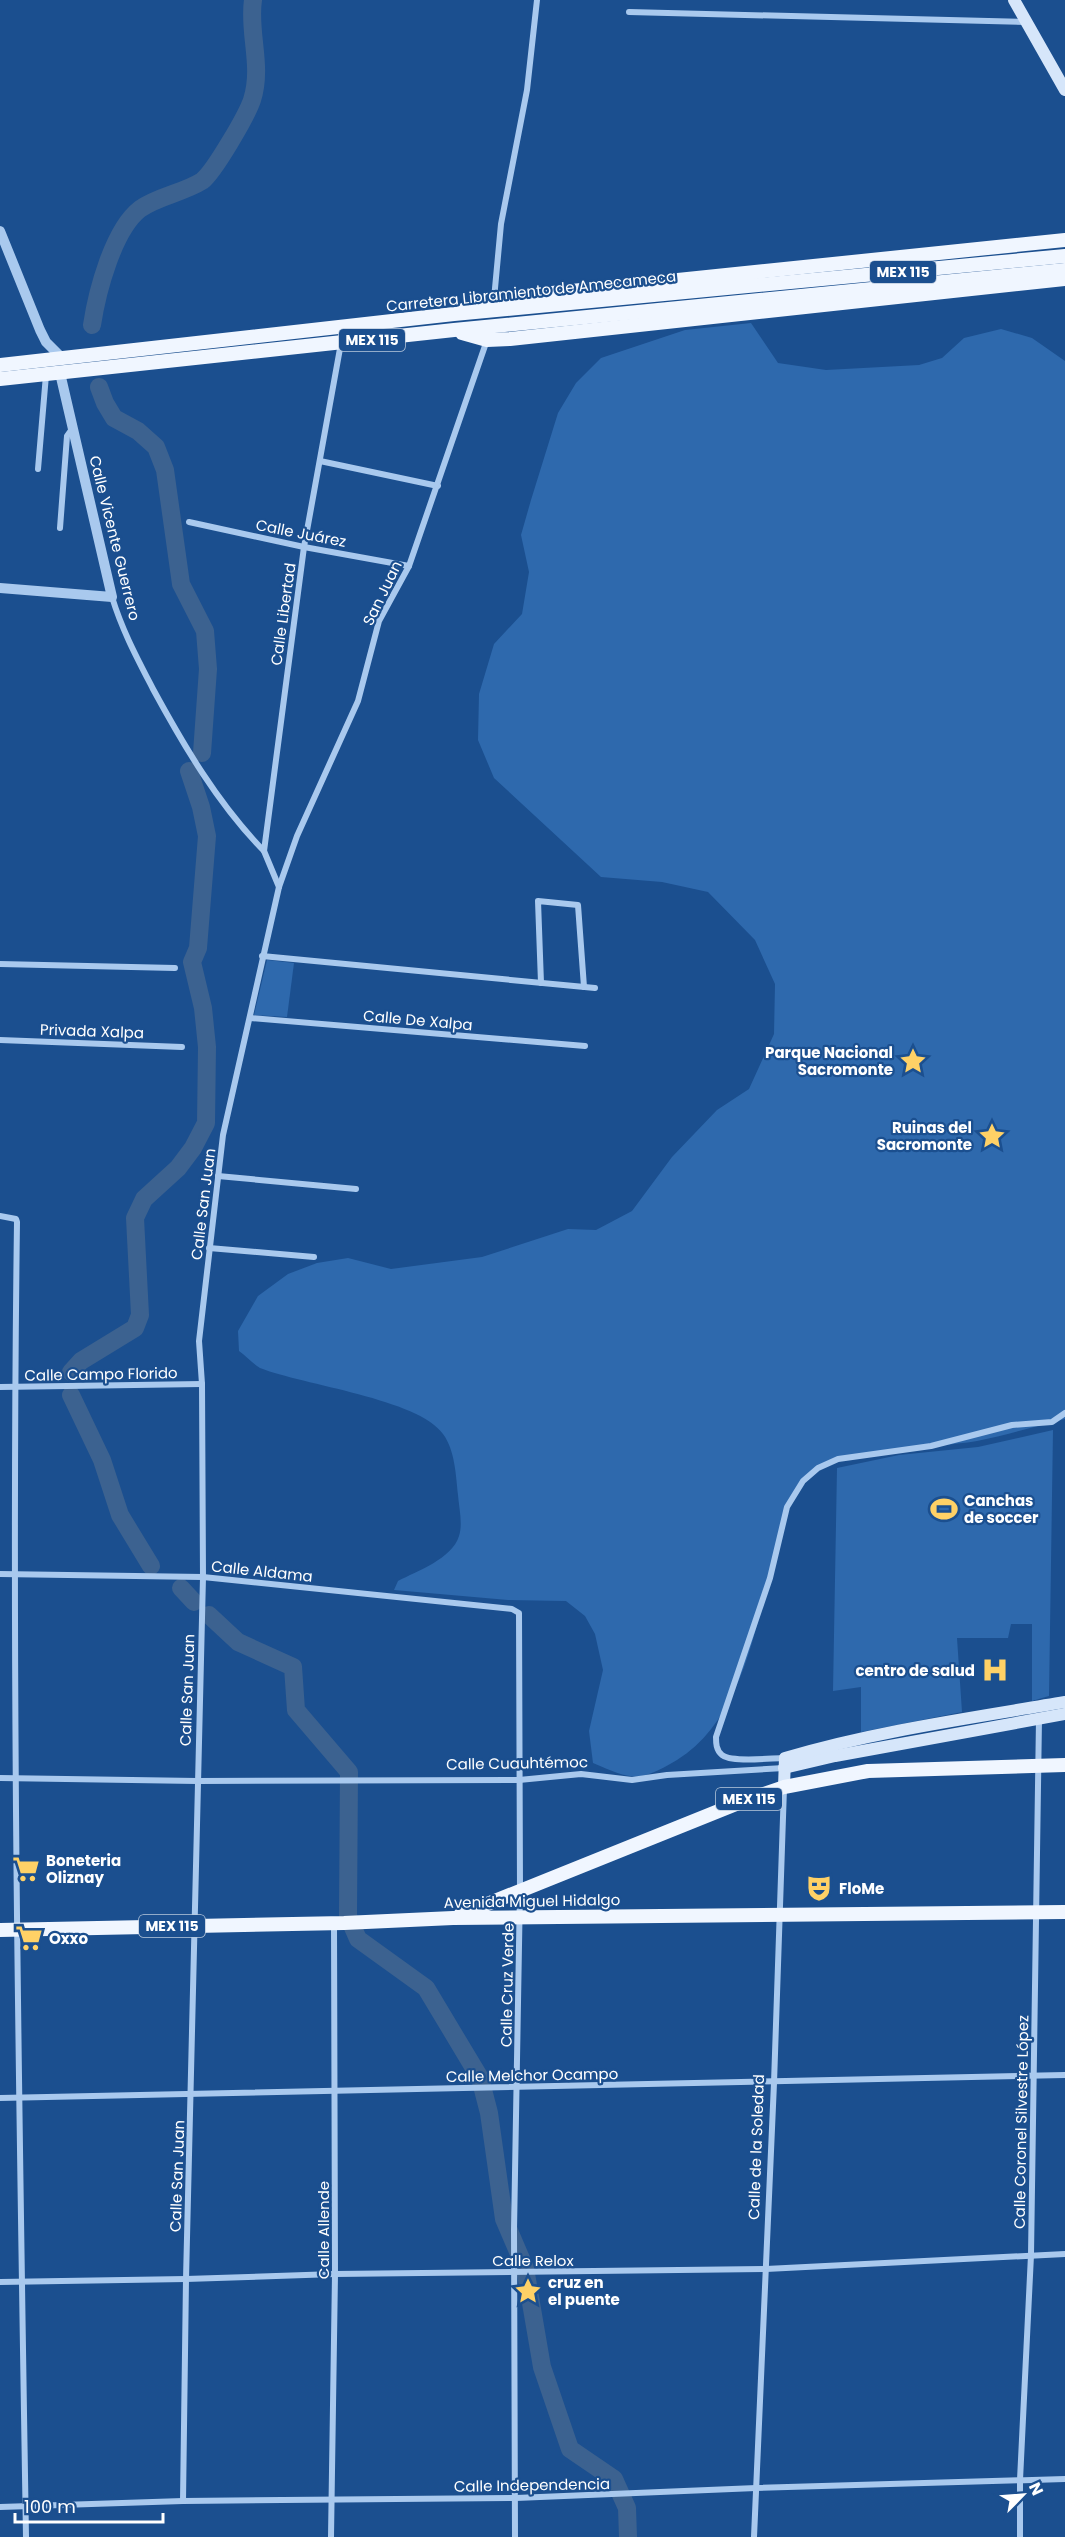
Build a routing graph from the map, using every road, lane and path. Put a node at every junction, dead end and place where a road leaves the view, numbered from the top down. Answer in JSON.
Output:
{"nodes":[{"id":1,"x":537,"y":0,"type":"edge"},
{"id":2,"x":1014,"y":0,"type":"edge"},
{"id":3,"x":629,"y":12,"type":"dead end"},
{"id":4,"x":1027,"y":22,"type":"junction"},
{"id":5,"x":1065,"y":90,"type":"edge"},
{"id":6,"x":0,"y":231,"type":"edge"},
{"id":7,"x":1065,"y":240,"type":"edge"},
{"id":8,"x":1065,"y":256,"type":"edge"},
{"id":9,"x":1065,"y":270,"type":"edge"},
{"id":10,"x":1065,"y":279,"type":"edge"},
{"id":11,"x":494,"y":299,"type":"junction"},
{"id":12,"x":454,"y":314,"type":"junction"},
{"id":13,"x":454,"y":330,"type":"junction"},
{"id":14,"x":487,"y":340,"type":"junction"},
{"id":15,"x":342,"y":343,"type":"junction"},
{"id":16,"x":63,"y":359,"type":"junction"},
{"id":17,"x":0,"y":365,"type":"edge"},
{"id":18,"x":53,"y":374,"type":"junction"},
{"id":19,"x":0,"y":379,"type":"edge"},
{"id":20,"x":73,"y":429,"type":"junction"},
{"id":21,"x":320,"y":461,"type":"junction"},
{"id":22,"x":38,"y":469,"type":"dead end"},
{"id":23,"x":438,"y":486,"type":"junction"},
{"id":24,"x":189,"y":522,"type":"dead end"},
{"id":25,"x":60,"y":528,"type":"dead end"},
{"id":26,"x":304,"y":547,"type":"junction"},
{"id":27,"x":409,"y":566,"type":"junction"},
{"id":28,"x":0,"y":588,"type":"edge"},
{"id":29,"x":112,"y":597,"type":"junction"},
{"id":30,"x":264,"y":851,"type":"junction"},
{"id":31,"x":279,"y":887,"type":"junction"},
{"id":32,"x":262,"y":956,"type":"junction"},
{"id":33,"x":0,"y":964,"type":"edge"},
{"id":34,"x":175,"y":968,"type":"dead end"},
{"id":35,"x":541,"y":983,"type":"junction"},
{"id":36,"x":584,"y":987,"type":"junction"},
{"id":37,"x":595,"y":988,"type":"dead end"},
{"id":38,"x":250,"y":1018,"type":"junction"},
{"id":39,"x":0,"y":1040,"type":"edge"},
{"id":40,"x":585,"y":1046,"type":"dead end"},
{"id":41,"x":182,"y":1047,"type":"dead end"},
{"id":42,"x":218,"y":1176,"type":"junction"},
{"id":43,"x":356,"y":1189,"type":"dead end"},
{"id":44,"x":0,"y":1216,"type":"edge"},
{"id":45,"x":210,"y":1248,"type":"junction"},
{"id":46,"x":314,"y":1257,"type":"dead end"},
{"id":47,"x":202,"y":1384,"type":"junction"},
{"id":48,"x":0,"y":1387,"type":"edge"},
{"id":49,"x":15,"y":1387,"type":"junction"},
{"id":50,"x":1065,"y":1413,"type":"edge"},
{"id":51,"x":0,"y":1574,"type":"edge"},
{"id":52,"x":15,"y":1574,"type":"junction"},
{"id":53,"x":202,"y":1577,"type":"junction"},
{"id":54,"x":519,"y":1613,"type":"joint"},
{"id":55,"x":1065,"y":1702,"type":"edge"},
{"id":56,"x":1039,"y":1712,"type":"junction"},
{"id":57,"x":1065,"y":1714,"type":"edge"},
{"id":58,"x":785,"y":1763,"type":"junction"},
{"id":59,"x":1039,"y":1766,"type":"junction"},
{"id":60,"x":1065,"y":1766,"type":"edge"},
{"id":61,"x":0,"y":1778,"type":"edge"},
{"id":62,"x":16,"y":1778,"type":"junction"},
{"id":63,"x":197,"y":1780,"type":"junction"},
{"id":64,"x":519,"y":1780,"type":"junction"},
{"id":65,"x":784,"y":1787,"type":"junction"},
{"id":66,"x":520,"y":1889,"type":"junction"},
{"id":67,"x":1065,"y":1912,"type":"edge"},
{"id":68,"x":780,"y":1913,"type":"junction"},
{"id":69,"x":1037,"y":1913,"type":"junction"},
{"id":70,"x":453,"y":1918,"type":"junction"},
{"id":71,"x":520,"y":1918,"type":"junction"},
{"id":72,"x":339,"y":1923,"type":"junction"},
{"id":73,"x":195,"y":1926,"type":"junction"},
{"id":74,"x":16,"y":1929,"type":"junction"},
{"id":75,"x":0,"y":1930,"type":"edge"},
{"id":76,"x":1065,"y":2075,"type":"edge"},
{"id":77,"x":1033,"y":2076,"type":"junction"},
{"id":78,"x":774,"y":2083,"type":"junction"},
{"id":79,"x":517,"y":2088,"type":"junction"},
{"id":80,"x":336,"y":2091,"type":"junction"},
{"id":81,"x":191,"y":2095,"type":"junction"},
{"id":82,"x":0,"y":2098,"type":"edge"},
{"id":83,"x":18,"y":2098,"type":"junction"},
{"id":84,"x":1065,"y":2254,"type":"edge"},
{"id":85,"x":1031,"y":2255,"type":"junction"},
{"id":86,"x":766,"y":2269,"type":"junction"},
{"id":87,"x":515,"y":2272,"type":"junction"},
{"id":88,"x":335,"y":2274,"type":"junction"},
{"id":89,"x":186,"y":2279,"type":"junction"},
{"id":90,"x":0,"y":2282,"type":"edge"},
{"id":91,"x":22,"y":2282,"type":"junction"},
{"id":92,"x":1065,"y":2479,"type":"edge"},
{"id":93,"x":1020,"y":2480,"type":"junction"},
{"id":94,"x":756,"y":2488,"type":"junction"},
{"id":95,"x":516,"y":2498,"type":"junction"},
{"id":96,"x":331,"y":2500,"type":"junction"},
{"id":97,"x":183,"y":2501,"type":"junction"},
{"id":98,"x":0,"y":2507,"type":"edge"},
{"id":99,"x":25,"y":2507,"type":"junction"},
{"id":100,"x":26,"y":2537,"type":"edge"},
{"id":101,"x":331,"y":2537,"type":"edge"},
{"id":102,"x":515,"y":2537,"type":"edge"},
{"id":103,"x":754,"y":2537,"type":"edge"},
{"id":104,"x":1020,"y":2537,"type":"edge"}],
"edges":[{"from":1,"to":11,"type":"street"},
{"from":2,"to":4,"type":"main road"},
{"from":3,"to":4,"type":"street"},
{"from":4,"to":5,"type":"main road"},
{"from":6,"to":16,"type":"street"},
{"from":7,"to":11,"type":"main road"},
{"from":8,"to":12,"type":"main road","name":"Carretera Libramiento de Amecameca","number":"MEX 115"},
{"from":9,"to":13,"type":"main road","name":"Carretera Libramiento de Amecameca","number":"MEX 115"},
{"from":10,"to":14,"type":"main road"},
{"from":11,"to":12,"type":"main road"},
{"from":12,"to":16,"type":"main road","name":"Carretera Libramiento de Amecameca","number":"MEX 115"},
{"from":13,"to":14,"type":"main road"},
{"from":13,"to":15,"type":"main road","name":"Carretera Libramiento de Amecameca","number":"MEX 115"},
{"from":14,"to":23,"type":"street","name":"San Juan"},
{"from":15,"to":18,"type":"main road","name":"Carretera Libramiento de Amecameca","number":"MEX 115"},
{"from":15,"to":21,"type":"street","name":"Calle Libertad"},
{"from":16,"to":17,"type":"main road","name":"Carretera Libramiento de Amecameca","number":"MEX 115"},
{"from":18,"to":19,"type":"main road","name":"Carretera Libramiento de Amecameca","number":"MEX 115"},
{"from":18,"to":20,"type":"street","name":"Calle Vicente Guerrero"},
{"from":18,"to":22,"type":"street"},
{"from":20,"to":25,"type":"street"},
{"from":20,"to":29,"type":"street","name":"Calle Vicente Guerrero"},
{"from":21,"to":23,"type":"street"},
{"from":21,"to":26,"type":"street","name":"Calle Libertad"},
{"from":23,"to":27,"type":"street","name":"San Juan"},
{"from":24,"to":26,"type":"street","name":"Calle Juárez"},
{"from":26,"to":27,"type":"street","name":"Calle Juárez"},
{"from":26,"to":30,"type":"street","name":"Calle Libertad"},
{"from":27,"to":31,"type":"street","name":"San Juan"},
{"from":28,"to":29,"type":"street"},
{"from":29,"to":30,"type":"street","name":"Calle Vicente Guerrero"},
{"from":30,"to":31,"type":"street"},
{"from":31,"to":32,"type":"street","name":"Calle San Juan"},
{"from":32,"to":35,"type":"street"},
{"from":32,"to":38,"type":"street","name":"Calle San Juan"},
{"from":33,"to":34,"type":"street"},
{"from":35,"to":36,"type":"street"},
{"from":35,"to":36,"type":"street"},
{"from":36,"to":37,"type":"street"},
{"from":38,"to":40,"type":"street","name":"Calle De Xalpa"},
{"from":38,"to":42,"type":"street","name":"Calle San Juan"},
{"from":39,"to":41,"type":"street","name":"Privada Xalpa"},
{"from":42,"to":43,"type":"street"},
{"from":42,"to":45,"type":"street","name":"Calle San Juan"},
{"from":44,"to":49,"type":"street"},
{"from":45,"to":46,"type":"street"},
{"from":45,"to":47,"type":"street","name":"Calle San Juan"},
{"from":47,"to":49,"type":"street","name":"Calle Campo Florido"},
{"from":47,"to":53,"type":"street","name":"Calle San Juan"},
{"from":48,"to":49,"type":"street","name":"Calle Campo Florido"},
{"from":49,"to":52,"type":"street"},
{"from":50,"to":58,"type":"street","name":"Calle Cuauhtémoc"},
{"from":51,"to":52,"type":"street","name":"Calle Aldama"},
{"from":52,"to":53,"type":"street","name":"Calle Aldama"},
{"from":52,"to":62,"type":"street"},
{"from":53,"to":54,"type":"street","name":"Calle Aldama"},
{"from":53,"to":63,"type":"street","name":"Calle San Juan"},
{"from":54,"to":64,"type":"street","name":"Calle Cruz Verde"},
{"from":55,"to":56,"type":"main road","name":"Calle Cuauhtémoc"},
{"from":56,"to":57,"type":"main road","name":"Calle Cuauhtémoc"},
{"from":56,"to":58,"type":"main road","name":"Calle Cuauhtémoc"},
{"from":56,"to":59,"type":"street","name":"Calle Coronel Silvestre López"},
{"from":58,"to":64,"type":"street","name":"Calle Cuauhtémoc"},
{"from":58,"to":65,"type":"main road","name":"Calle de la Soledad"},
{"from":59,"to":60,"type":"main road","number":"MEX 115"},
{"from":59,"to":65,"type":"main road","number":"MEX 115"},
{"from":59,"to":69,"type":"street","name":"Calle Coronel Silvestre López"},
{"from":61,"to":62,"type":"street","name":"Calle Cuauhtémoc"},
{"from":62,"to":63,"type":"street","name":"Calle Cuauhtémoc"},
{"from":62,"to":74,"type":"street"},
{"from":63,"to":64,"type":"street","name":"Calle Cuauhtémoc"},
{"from":63,"to":73,"type":"street","name":"Calle San Juan"},
{"from":64,"to":66,"type":"street","name":"Calle Cruz Verde"},
{"from":65,"to":66,"type":"main road","number":"MEX 115"},
{"from":65,"to":68,"type":"street","name":"Calle de la Soledad"},
{"from":66,"to":70,"type":"main road","number":"MEX 115"},
{"from":66,"to":71,"type":"street","name":"Calle Cruz Verde"},
{"from":67,"to":69,"type":"main road","name":"Avenida Miguel Hidalgo","number":"MEX 115"},
{"from":68,"to":69,"type":"main road","name":"Avenida Miguel Hidalgo","number":"MEX 115"},
{"from":68,"to":71,"type":"main road","name":"Avenida Miguel Hidalgo","number":"MEX 115"},
{"from":68,"to":78,"type":"street","name":"Calle de la Soledad"},
{"from":69,"to":77,"type":"street","name":"Calle Coronel Silvestre López"},
{"from":70,"to":71,"type":"main road","name":"Avenida Miguel Hidalgo","number":"MEX 115"},
{"from":70,"to":72,"type":"main road","name":"Avenida Miguel Hidalgo","number":"MEX 115"},
{"from":71,"to":79,"type":"street","name":"Calle Cruz Verde"},
{"from":72,"to":73,"type":"main road","name":"Avenida Miguel Hidalgo","number":"MEX 115"},
{"from":72,"to":80,"type":"street","name":"Calle Allende"},
{"from":73,"to":74,"type":"main road","name":"Avenida Miguel Hidalgo","number":"MEX 115"},
{"from":73,"to":81,"type":"street","name":"Calle San Juan"},
{"from":74,"to":75,"type":"main road","name":"Avenida Miguel Hidalgo","number":"MEX 115"},
{"from":74,"to":83,"type":"street"},
{"from":76,"to":77,"type":"street","name":"Calle Melchor Ocampo"},
{"from":77,"to":78,"type":"street","name":"Calle Melchor Ocampo"},
{"from":77,"to":85,"type":"street","name":"Calle Coronel Silvestre López"},
{"from":78,"to":79,"type":"street","name":"Calle Melchor Ocampo"},
{"from":78,"to":86,"type":"street","name":"Calle de la Soledad"},
{"from":79,"to":80,"type":"street","name":"Calle Melchor Ocampo"},
{"from":79,"to":87,"type":"street","name":"Calle Cruz Verde"},
{"from":80,"to":81,"type":"street","name":"Calle Melchor Ocampo"},
{"from":80,"to":88,"type":"street","name":"Calle Allende"},
{"from":81,"to":83,"type":"street","name":"Calle Melchor Ocampo"},
{"from":81,"to":89,"type":"street","name":"Calle San Juan"},
{"from":82,"to":83,"type":"street","name":"Calle Melchor Ocampo"},
{"from":83,"to":91,"type":"street"},
{"from":84,"to":85,"type":"street","name":"Calle Relox"},
{"from":85,"to":86,"type":"street","name":"Calle Relox"},
{"from":85,"to":93,"type":"street","name":"Calle Coronel Silvestre López"},
{"from":86,"to":87,"type":"street","name":"Calle Relox"},
{"from":86,"to":94,"type":"street","name":"Calle de la Soledad"},
{"from":87,"to":88,"type":"street","name":"Calle Relox"},
{"from":87,"to":95,"type":"street","name":"Calle Cruz Verde"},
{"from":88,"to":89,"type":"street","name":"Calle Relox"},
{"from":88,"to":96,"type":"street","name":"Calle Allende"},
{"from":89,"to":91,"type":"street","name":"Calle Relox"},
{"from":89,"to":97,"type":"street","name":"Calle San Juan"},
{"from":90,"to":91,"type":"street","name":"Calle Relox"},
{"from":91,"to":99,"type":"street"},
{"from":92,"to":93,"type":"street","name":"Calle Independencia"},
{"from":93,"to":94,"type":"street","name":"Calle Independencia"},
{"from":93,"to":104,"type":"street","name":"Calle Coronel Silvestre López"},
{"from":94,"to":95,"type":"street","name":"Calle Independencia"},
{"from":94,"to":103,"type":"street","name":"Calle de la Soledad"},
{"from":95,"to":96,"type":"street","name":"Calle Independencia"},
{"from":95,"to":102,"type":"street","name":"Calle Cruz Verde"},
{"from":96,"to":97,"type":"street","name":"Calle Independencia"},
{"from":96,"to":101,"type":"street","name":"Calle Allende"},
{"from":97,"to":99,"type":"street","name":"Calle Independencia"},
{"from":98,"to":99,"type":"street","name":"Calle Independencia"},
{"from":99,"to":100,"type":"street"}]}
